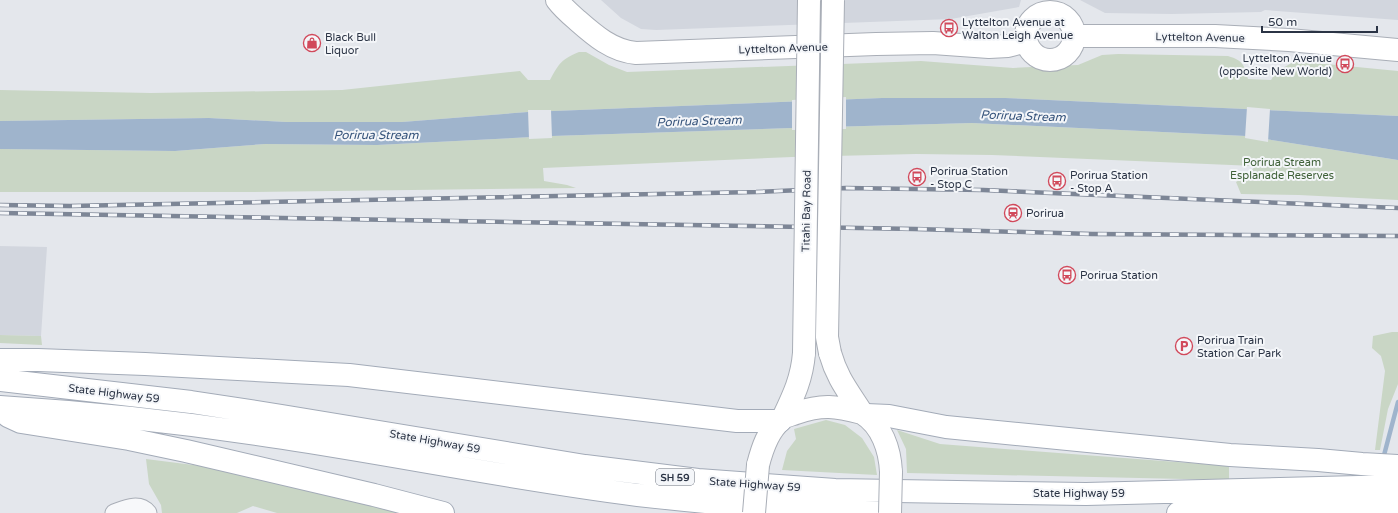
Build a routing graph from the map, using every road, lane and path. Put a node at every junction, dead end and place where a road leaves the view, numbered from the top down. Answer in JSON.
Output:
{"nodes":[{"id":1,"x":558,"y":0,"type":"edge"},
{"id":2,"x":809,"y":0,"type":"edge"},
{"id":3,"x":833,"y":0,"type":"edge"},
{"id":4,"x":1043,"y":6,"type":"edge"},
{"id":5,"x":1074,"y":36,"type":"junction"},
{"id":6,"x":1026,"y":41,"type":"junction"},
{"id":7,"x":1398,"y":50,"type":"edge"},
{"id":8,"x":0,"y":360,"type":"edge"},
{"id":9,"x":0,"y":380,"type":"edge"},
{"id":10,"x":0,"y":407,"type":"edge"},
{"id":11,"x":0,"y":413,"type":"edge"},
{"id":12,"x":864,"y":414,"type":"junction"},
{"id":13,"x":782,"y":420,"type":"junction"},
{"id":14,"x":1397,"y":479,"type":"edge"},
{"id":15,"x":1394,"y":508,"type":"edge"},
{"id":16,"x":114,"y":513,"type":"edge"},
{"id":17,"x":148,"y":513,"type":"edge"},
{"id":18,"x":443,"y":513,"type":"edge"},
{"id":19,"x":754,"y":513,"type":"edge"},
{"id":20,"x":878,"y":513,"type":"edge"},
{"id":21,"x":890,"y":513,"type":"edge"},
{"id":22,"x":1178,"y":513,"type":"edge"}],
"edges":[{"from":1,"to":6,"type":"main road","name":"Lyttelton Avenue"},
{"from":2,"to":13,"type":"main road","name":"Titahi Bay Road","bridge":true},
{"from":3,"to":12,"type":"main road","bridge":true},
{"from":4,"to":5,"type":"main road"},
{"from":4,"to":6,"type":"main road"},
{"from":5,"to":6,"type":"main road"},
{"from":5,"to":7,"type":"main road","name":"Lyttelton Avenue"},
{"from":8,"to":13,"type":"main road"},
{"from":9,"to":14,"type":"main road","name":"State Highway 59","number":"SH 59"},
{"from":10,"to":20,"type":"main road","name":"State Highway 59","number":"SH 59"},
{"from":11,"to":18,"type":"main road"},
{"from":12,"to":13,"type":"main road"},
{"from":12,"to":14,"type":"main road"},
{"from":12,"to":21,"type":"main road","bridge":true},
{"from":13,"to":19,"type":"main road","name":"Titahi Bay Road","bridge":true},
{"from":15,"to":22,"type":"main road"},
{"from":16,"to":17,"type":"street"}]}
